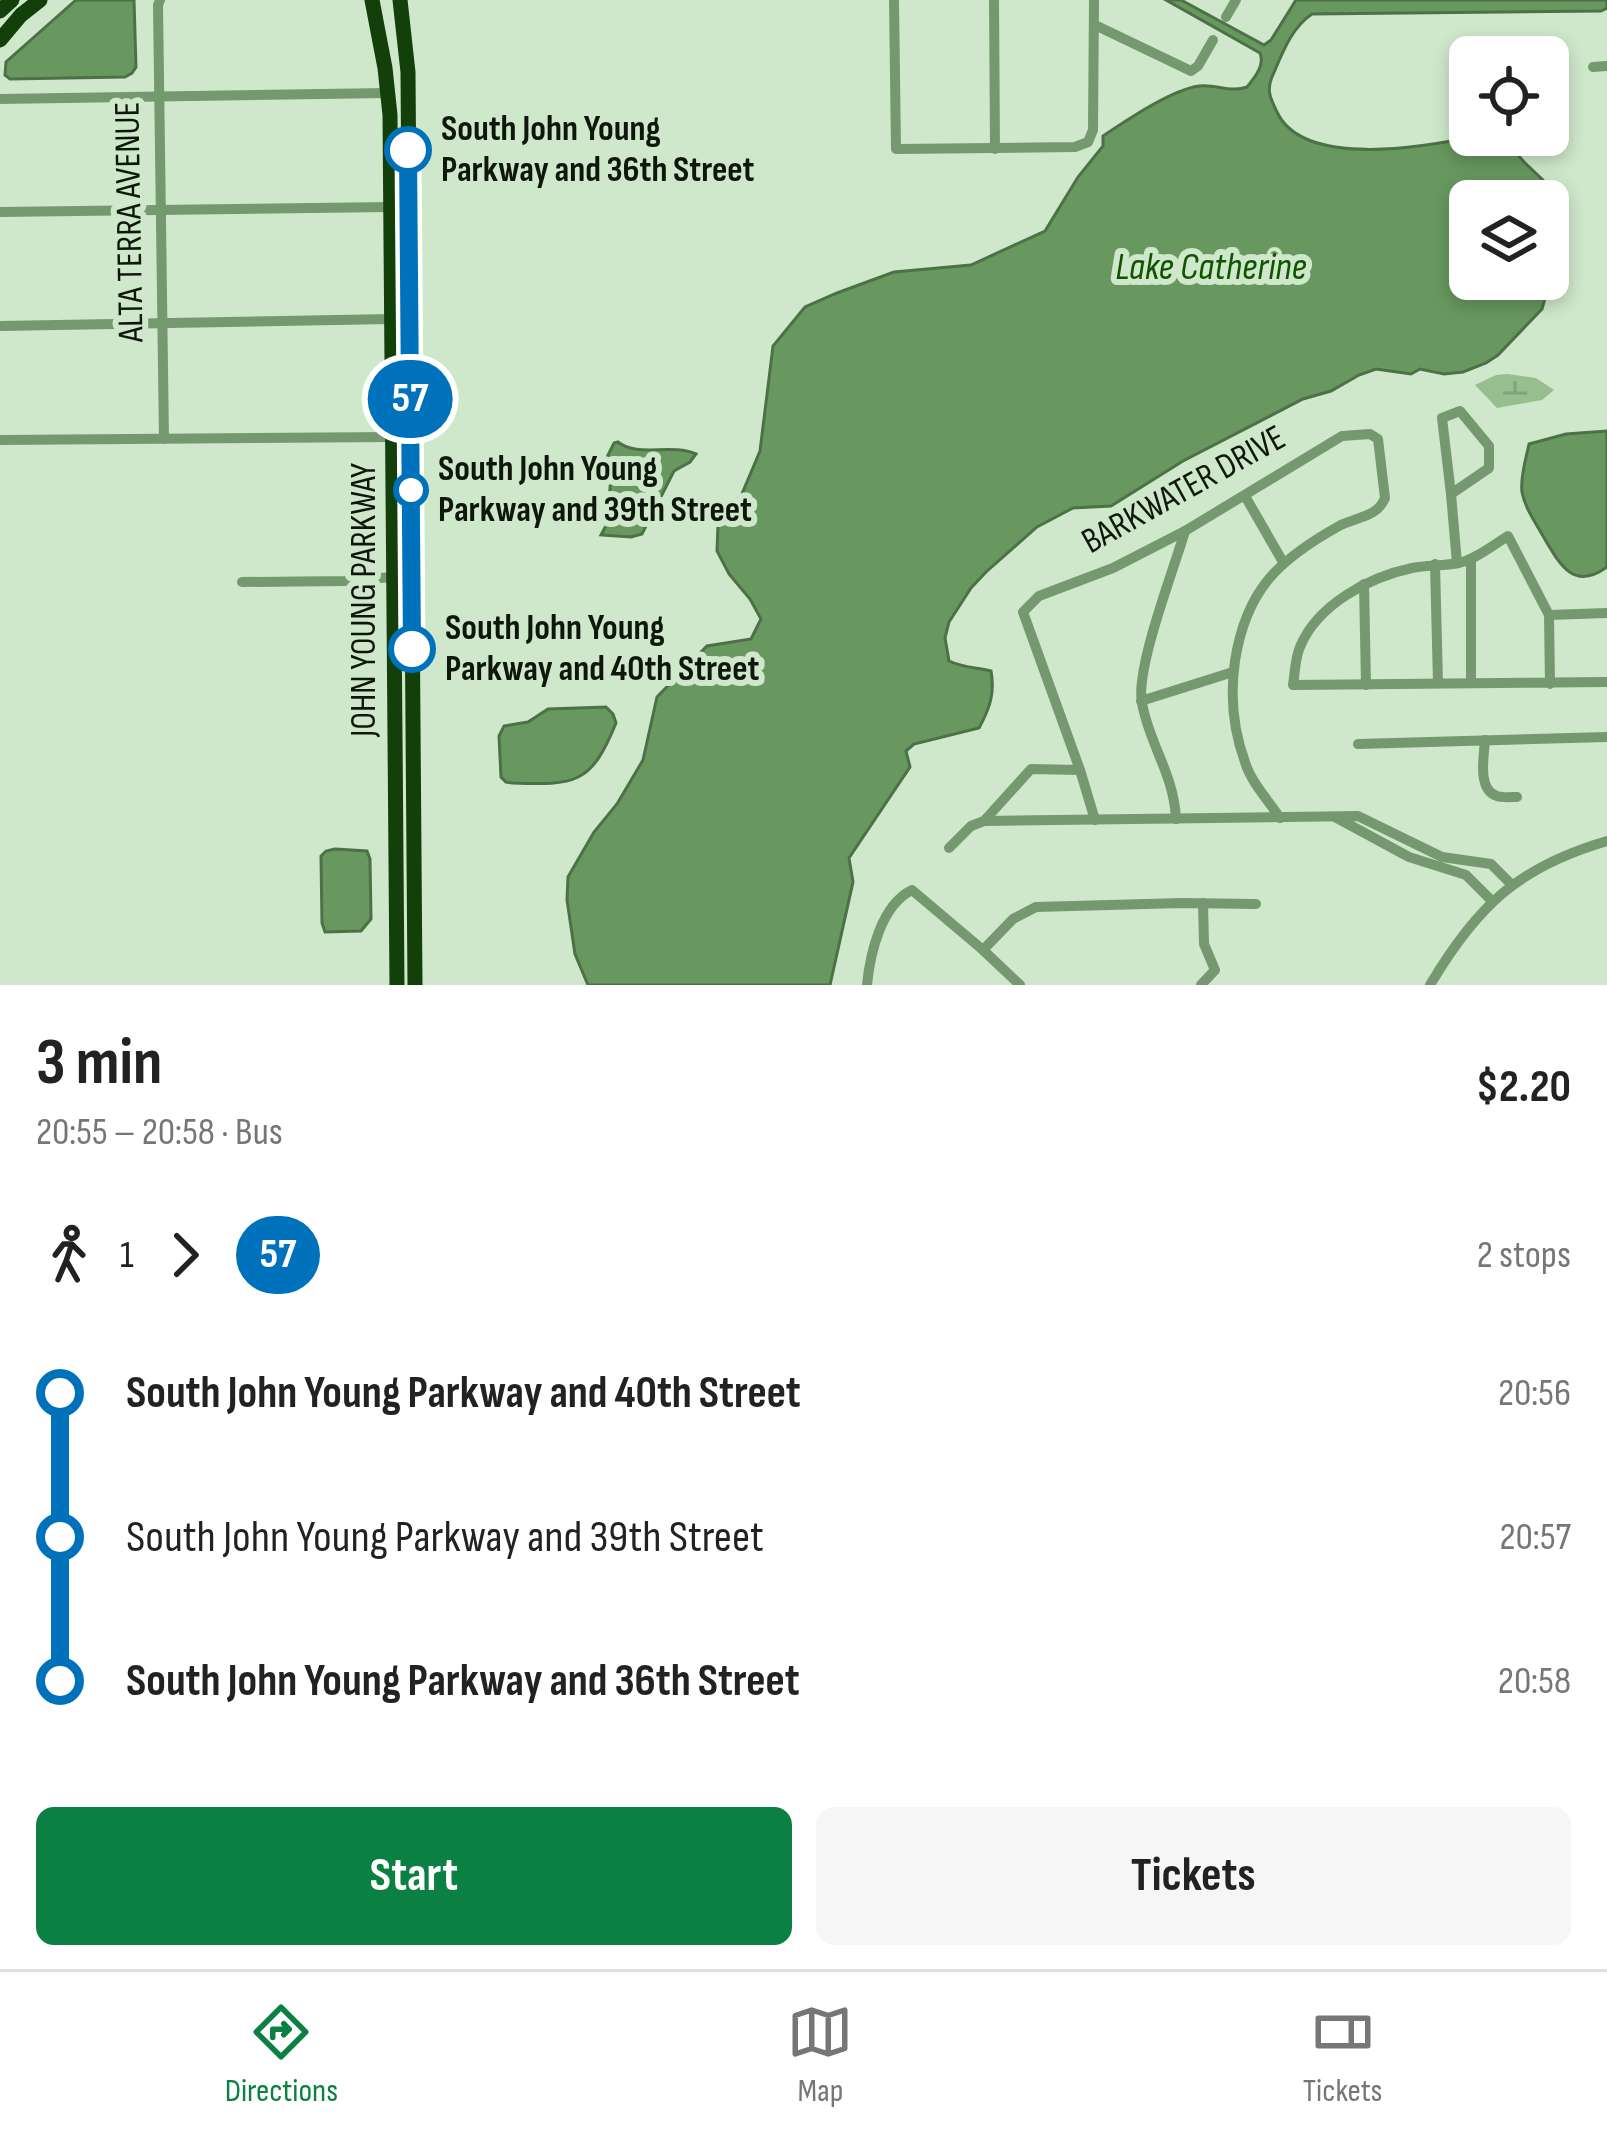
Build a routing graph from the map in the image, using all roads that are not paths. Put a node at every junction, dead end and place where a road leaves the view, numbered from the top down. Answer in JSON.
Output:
{"nodes":[{"id":1,"x":12,"y":0,"type":"edge"},
{"id":2,"x":40,"y":0,"type":"edge"},
{"id":3,"x":372,"y":0,"type":"edge"},
{"id":4,"x":400,"y":0,"type":"edge"},
{"id":5,"x":894,"y":0,"type":"edge"},
{"id":6,"x":994,"y":0,"type":"edge"},
{"id":7,"x":1094,"y":0,"type":"edge"},
{"id":8,"x":1236,"y":0,"type":"edge"},
{"id":9,"x":159,"y":3,"type":"edge"},
{"id":10,"x":0,"y":11,"type":"edge"},
{"id":11,"x":1226,"y":17,"type":"dead end"},
{"id":12,"x":1095,"y":25,"type":"junction"},
{"id":13,"x":0,"y":40,"type":"edge"},
{"id":14,"x":1214,"y":40,"type":"dead end"},
{"id":15,"x":388,"y":93,"type":"junction"},
{"id":16,"x":158,"y":95,"type":"junction"},
{"id":17,"x":0,"y":99,"type":"edge"},
{"id":18,"x":995,"y":149,"type":"junction"},
{"id":19,"x":390,"y":207,"type":"junction"},
{"id":20,"x":159,"y":210,"type":"junction"},
{"id":21,"x":0,"y":212,"type":"edge"},
{"id":22,"x":409,"y":240,"type":"junction"},
{"id":23,"x":391,"y":320,"type":"junction"},
{"id":24,"x":161,"y":323,"type":"junction"},
{"id":25,"x":0,"y":326,"type":"edge"},
{"id":26,"x":392,"y":436,"type":"junction"},
{"id":27,"x":164,"y":439,"type":"junction"},
{"id":28,"x":0,"y":440,"type":"edge"},
{"id":29,"x":411,"y":486,"type":"junction"},
{"id":30,"x":1451,"y":494,"type":"junction"},
{"id":31,"x":1245,"y":496,"type":"junction"},
{"id":32,"x":1185,"y":531,"type":"junction"},
{"id":33,"x":1471,"y":559,"type":"junction"},
{"id":34,"x":1283,"y":562,"type":"junction"},
{"id":35,"x":1457,"y":563,"type":"junction"},
{"id":36,"x":1435,"y":564,"type":"junction"},
{"id":37,"x":394,"y":577,"type":"junction"},
{"id":38,"x":242,"y":582,"type":"dead end"},
{"id":39,"x":1364,"y":584,"type":"junction"},
{"id":40,"x":1607,"y":614,"type":"edge"},
{"id":41,"x":1549,"y":615,"type":"junction"},
{"id":42,"x":1233,"y":672,"type":"junction"},
{"id":43,"x":1607,"y":682,"type":"edge"},
{"id":44,"x":1438,"y":683,"type":"junction"},
{"id":45,"x":1472,"y":683,"type":"junction"},
{"id":46,"x":1550,"y":684,"type":"junction"},
{"id":47,"x":1366,"y":685,"type":"junction"},
{"id":48,"x":1141,"y":700,"type":"junction"},
{"id":49,"x":1607,"y":737,"type":"edge"},
{"id":50,"x":1485,"y":740,"type":"junction"},
{"id":51,"x":1358,"y":744,"type":"dead end"},
{"id":52,"x":1080,"y":770,"type":"junction"},
{"id":53,"x":1517,"y":796,"type":"dead end"},
{"id":54,"x":1335,"y":817,"type":"junction"},
{"id":55,"x":1280,"y":818,"type":"junction"},
{"id":56,"x":1176,"y":819,"type":"junction"},
{"id":57,"x":1095,"y":820,"type":"junction"},
{"id":58,"x":984,"y":821,"type":"junction"},
{"id":59,"x":1607,"y":841,"type":"edge"},
{"id":60,"x":949,"y":848,"type":"dead end"},
{"id":61,"x":1512,"y":885,"type":"junction"},
{"id":62,"x":1492,"y":901,"type":"junction"},
{"id":63,"x":1203,"y":902,"type":"junction"},
{"id":64,"x":1256,"y":904,"type":"dead end"},
{"id":65,"x":983,"y":950,"type":"junction"},
{"id":66,"x":397,"y":985,"type":"edge"},
{"id":67,"x":415,"y":985,"type":"edge"},
{"id":68,"x":867,"y":985,"type":"edge"},
{"id":69,"x":1019,"y":985,"type":"edge"},
{"id":70,"x":1201,"y":985,"type":"edge"},
{"id":71,"x":1430,"y":985,"type":"edge"}],
"edges":[{"from":1,"to":10,"type":"highway"},
{"from":2,"to":13,"type":"highway"},
{"from":3,"to":15,"type":"highway","name":"JOHN YOUNG PARKWAY"},
{"from":4,"to":22,"type":"highway","name":"JOHN YOUNG PARKWAY"},
{"from":5,"to":18,"type":"street"},
{"from":6,"to":18,"type":"street"},
{"from":7,"to":12,"type":"street"},
{"from":8,"to":11,"type":"street"},
{"from":9,"to":16,"type":"street","name":"ALTA TERRA AVENUE"},
{"from":12,"to":14,"type":"street"},
{"from":12,"to":18,"type":"street"},
{"from":15,"to":16,"type":"street"},
{"from":15,"to":19,"type":"highway","name":"JOHN YOUNG PARKWAY"},
{"from":16,"to":17,"type":"street"},
{"from":16,"to":20,"type":"street","name":"ALTA TERRA AVENUE"},
{"from":19,"to":20,"type":"street"},
{"from":19,"to":22,"type":"highway"},
{"from":19,"to":23,"type":"highway","name":"JOHN YOUNG PARKWAY"},
{"from":20,"to":21,"type":"street"},
{"from":20,"to":24,"type":"street","name":"ALTA TERRA AVENUE"},
{"from":22,"to":29,"type":"highway","name":"JOHN YOUNG PARKWAY"},
{"from":23,"to":24,"type":"street"},
{"from":23,"to":26,"type":"highway","name":"JOHN YOUNG PARKWAY"},
{"from":24,"to":25,"type":"street"},
{"from":24,"to":27,"type":"street","name":"ALTA TERRA AVENUE"},
{"from":26,"to":27,"type":"street"},
{"from":26,"to":29,"type":"highway"},
{"from":26,"to":37,"type":"highway","name":"JOHN YOUNG PARKWAY"},
{"from":27,"to":28,"type":"street"},
{"from":29,"to":67,"type":"highway","name":"JOHN YOUNG PARKWAY"},
{"from":30,"to":30,"type":"street"},
{"from":30,"to":35,"type":"street"},
{"from":31,"to":32,"type":"street","name":"BARKWATER DRIVE"},
{"from":31,"to":34,"type":"street"},
{"from":31,"to":34,"type":"street","name":"BARKWATER DRIVE"},
{"from":32,"to":48,"type":"street"},
{"from":32,"to":52,"type":"street","name":"BARKWATER DRIVE"},
{"from":33,"to":35,"type":"street"},
{"from":33,"to":41,"type":"street"},
{"from":33,"to":45,"type":"street"},
{"from":34,"to":42,"type":"street"},
{"from":35,"to":36,"type":"street"},
{"from":36,"to":39,"type":"street"},
{"from":36,"to":44,"type":"street"},
{"from":37,"to":38,"type":"street"},
{"from":37,"to":66,"type":"highway","name":"JOHN YOUNG PARKWAY"},
{"from":39,"to":47,"type":"street"},
{"from":39,"to":47,"type":"street"},
{"from":40,"to":41,"type":"street"},
{"from":41,"to":46,"type":"street"},
{"from":42,"to":48,"type":"street"},
{"from":42,"to":55,"type":"street"},
{"from":43,"to":46,"type":"street"},
{"from":44,"to":45,"type":"street"},
{"from":44,"to":47,"type":"street"},
{"from":45,"to":46,"type":"street"},
{"from":48,"to":56,"type":"street"},
{"from":49,"to":50,"type":"street"},
{"from":50,"to":51,"type":"street"},
{"from":50,"to":53,"type":"street"},
{"from":52,"to":57,"type":"street"},
{"from":52,"to":58,"type":"street"},
{"from":54,"to":55,"type":"street"},
{"from":54,"to":61,"type":"street"},
{"from":54,"to":62,"type":"street"},
{"from":55,"to":56,"type":"street"},
{"from":56,"to":57,"type":"street"},
{"from":57,"to":58,"type":"street"},
{"from":58,"to":60,"type":"street"},
{"from":59,"to":61,"type":"street"},
{"from":61,"to":62,"type":"street"},
{"from":62,"to":71,"type":"street"},
{"from":63,"to":64,"type":"street"},
{"from":63,"to":65,"type":"street"},
{"from":63,"to":70,"type":"street"},
{"from":65,"to":68,"type":"street"},
{"from":65,"to":69,"type":"street"}]}
